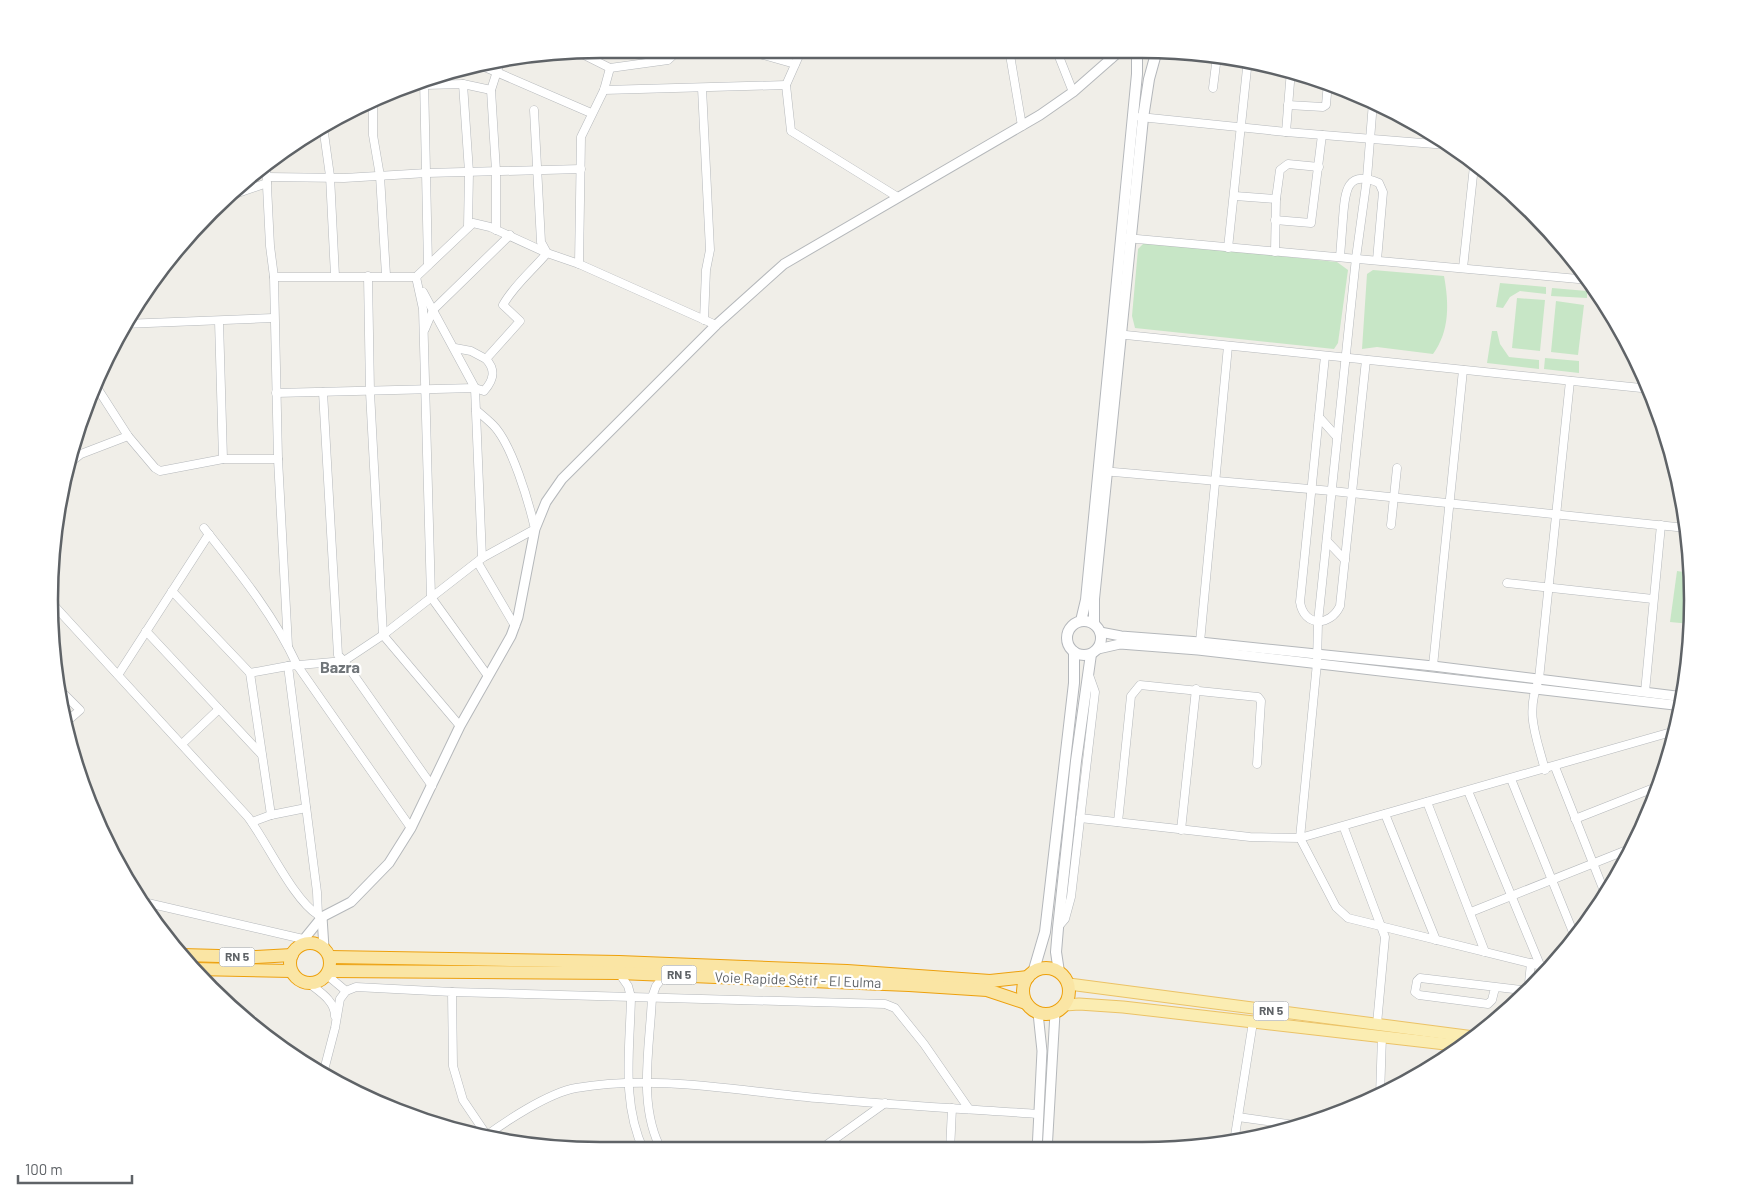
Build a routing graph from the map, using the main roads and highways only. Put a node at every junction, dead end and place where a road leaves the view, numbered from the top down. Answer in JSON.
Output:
{"nodes":[{"id":1,"x":1137,"y":58,"type":"edge"},
{"id":2,"x":1154,"y":58,"type":"edge"},
{"id":3,"x":1138,"y":117,"type":"junction"},
{"id":4,"x":1126,"y":238,"type":"junction"},
{"id":5,"x":1103,"y":471,"type":"junction"},
{"id":6,"x":1081,"y":621,"type":"junction"},
{"id":7,"x":1097,"y":628,"type":"junction"},
{"id":8,"x":1094,"y":651,"type":"junction"},
{"id":9,"x":1074,"y":652,"type":"junction"},
{"id":10,"x":297,"y":948,"type":"junction"},
{"id":11,"x":327,"y":953,"type":"junction"},
{"id":12,"x":191,"y":956,"type":"edge"},
{"id":13,"x":202,"y":969,"type":"edge"},
{"id":14,"x":291,"y":971,"type":"junction"},
{"id":15,"x":1059,"y":972,"type":"junction"},
{"id":16,"x":328,"y":973,"type":"junction"},
{"id":17,"x":1030,"y":975,"type":"junction"},
{"id":18,"x":1068,"y":984,"type":"junction"},
{"id":19,"x":1026,"y":1003,"type":"junction"},
{"id":20,"x":1060,"y":1009,"type":"junction"},
{"id":21,"x":1464,"y":1036,"type":"edge"},
{"id":22,"x":1452,"y":1044,"type":"edge"}],
"edges":[{"from":1,"to":3,"type":"main road"},
{"from":2,"to":3,"type":"main road"},
{"from":3,"to":4,"type":"main road"},
{"from":4,"to":5,"type":"main road"},
{"from":4,"to":5,"type":"main road"},
{"from":5,"to":6,"type":"main road"},
{"from":5,"to":7,"type":"main road"},
{"from":6,"to":7,"type":"main road"},
{"from":6,"to":9,"type":"main road"},
{"from":7,"to":8,"type":"main road"},
{"from":8,"to":9,"type":"main road"},
{"from":8,"to":15,"type":"main road"},
{"from":9,"to":17,"type":"main road"},
{"from":10,"to":11,"type":"highway","number":"RN 5"},
{"from":10,"to":12,"type":"highway","number":"RN 5"},
{"from":10,"to":14,"type":"highway"},
{"from":11,"to":16,"type":"highway"},
{"from":11,"to":17,"type":"highway","name":"Voie Rapide Sétif - El Eulma","number":"RN 5"},
{"from":13,"to":14,"type":"highway","number":"RN 5"},
{"from":14,"to":16,"type":"highway","number":"RN 5"},
{"from":15,"to":17,"type":"highway"},
{"from":15,"to":18,"type":"highway"},
{"from":16,"to":19,"type":"highway","name":"Voie Rapide Sétif - El Eulma","number":"RN 5"},
{"from":17,"to":19,"type":"highway"},
{"from":18,"to":20,"type":"highway"},
{"from":18,"to":21,"type":"main road","number":"RN 5"},
{"from":19,"to":20,"type":"highway"},
{"from":20,"to":22,"type":"main road","number":"RN 5"}]}
